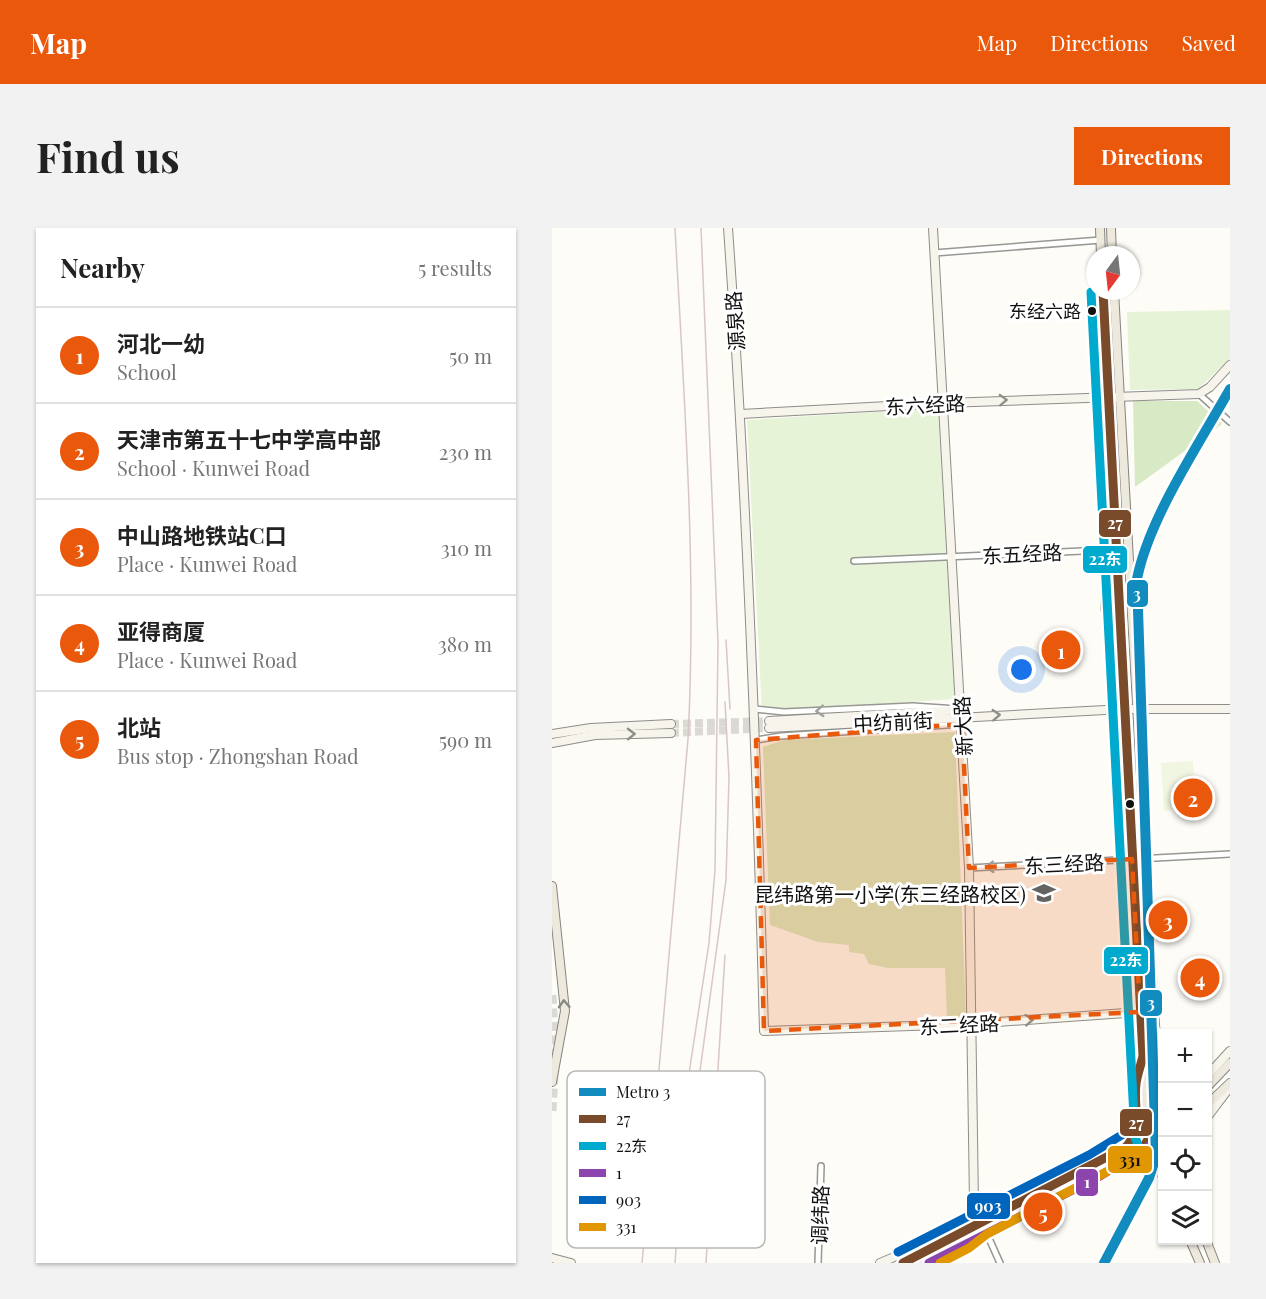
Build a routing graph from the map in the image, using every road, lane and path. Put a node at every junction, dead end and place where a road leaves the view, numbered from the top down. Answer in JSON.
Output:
{"nodes":[{"id":1,"x":728,"y":228,"type":"edge"},
{"id":2,"x":933,"y":228,"type":"edge"},
{"id":3,"x":1100,"y":228,"type":"edge"},
{"id":4,"x":1111,"y":228,"type":"edge"},
{"id":5,"x":1101,"y":240,"type":"junction"},
{"id":6,"x":1101,"y":246,"type":"edge"},
{"id":7,"x":1112,"y":246,"type":"edge"},
{"id":8,"x":934,"y":253,"type":"junction"},
{"id":9,"x":1103,"y":300,"type":"edge"},
{"id":10,"x":1114,"y":300,"type":"edge"},
{"id":11,"x":1230,"y":365,"type":"edge"},
{"id":12,"x":1199,"y":394,"type":"junction"},
{"id":13,"x":1108,"y":396,"type":"junction"},
{"id":14,"x":1119,"y":396,"type":"junction"},
{"id":15,"x":1096,"y":397,"type":"junction"},
{"id":16,"x":944,"y":403,"type":"junction"},
{"id":17,"x":741,"y":414,"type":"junction"},
{"id":18,"x":1230,"y":422,"type":"edge"},
{"id":19,"x":1105,"y":549,"type":"junction"},
{"id":20,"x":1116,"y":549,"type":"junction"},
{"id":21,"x":1127,"y":549,"type":"junction"},
{"id":22,"x":953,"y":556,"type":"junction"},
{"id":23,"x":854,"y":561,"type":"dead end"},
{"id":24,"x":1104,"y":609,"type":"dead end"},
{"id":25,"x":1124,"y":709,"type":"junction"},
{"id":26,"x":1138,"y":709,"type":"junction"},
{"id":27,"x":1230,"y":709,"type":"edge"},
{"id":28,"x":755,"y":710,"type":"junction"},
{"id":29,"x":962,"y":717,"type":"junction"},
{"id":30,"x":671,"y":724,"type":"tunnel mouth"},
{"id":31,"x":769,"y":724,"type":"tunnel mouth"},
{"id":32,"x":671,"y":733,"type":"tunnel mouth"},
{"id":33,"x":552,"y":734,"type":"edge"},
{"id":34,"x":756,"y":740,"type":"junction"},
{"id":35,"x":552,"y":743,"type":"edge"},
{"id":36,"x":1230,"y":854,"type":"edge"},
{"id":37,"x":1132,"y":859,"type":"junction"},
{"id":38,"x":1145,"y":859,"type":"junction"},
{"id":39,"x":969,"y":868,"type":"junction"},
{"id":40,"x":552,"y":886,"type":"edge"},
{"id":41,"x":1154,"y":1011,"type":"junction"},
{"id":42,"x":1140,"y":1012,"type":"junction"},
{"id":43,"x":970,"y":1024,"type":"junction"},
{"id":44,"x":764,"y":1031,"type":"joint"},
{"id":45,"x":556,"y":1043,"type":"edge"},
{"id":46,"x":1230,"y":1051,"type":"edge"},
{"id":47,"x":1143,"y":1056,"type":"junction"},
{"id":48,"x":1230,"y":1063,"type":"edge"},
{"id":49,"x":1212,"y":1071,"type":"edge"},
{"id":50,"x":552,"y":1082,"type":"edge"},
{"id":51,"x":1160,"y":1083,"type":"edge"},
{"id":52,"x":1211,"y":1083,"type":"edge"},
{"id":53,"x":1230,"y":1085,"type":"edge"},
{"id":54,"x":1212,"y":1101,"type":"edge"},
{"id":55,"x":1158,"y":1102,"type":"edge"},
{"id":56,"x":1212,"y":1110,"type":"edge"},
{"id":57,"x":1158,"y":1129,"type":"edge"},
{"id":58,"x":1149,"y":1140,"type":"junction"},
{"id":59,"x":1158,"y":1142,"type":"edge"},
{"id":60,"x":1126,"y":1147,"type":"junction"},
{"id":61,"x":1158,"y":1165,"type":"edge"},
{"id":62,"x":821,"y":1166,"type":"dead end"},
{"id":63,"x":982,"y":1222,"type":"junction"},
{"id":64,"x":987,"y":1234,"type":"junction"},
{"id":65,"x":957,"y":1242,"type":"junction"},
{"id":66,"x":1192,"y":1245,"type":"edge"},
{"id":67,"x":1208,"y":1245,"type":"edge"},
{"id":68,"x":552,"y":1258,"type":"edge"},
{"id":69,"x":568,"y":1263,"type":"edge"},
{"id":70,"x":818,"y":1263,"type":"edge"},
{"id":71,"x":880,"y":1263,"type":"edge"},
{"id":72,"x":903,"y":1263,"type":"edge"},
{"id":73,"x":921,"y":1263,"type":"edge"},
{"id":74,"x":940,"y":1263,"type":"edge"},
{"id":75,"x":1000,"y":1263,"type":"edge"},
{"id":76,"x":1200,"y":1263,"type":"edge"},
{"id":77,"x":1215,"y":1263,"type":"edge"}],
"edges":[{"from":1,"to":17,"type":"street","name":"源泉路"},
{"from":2,"to":8,"type":"street","name":"新大路"},
{"from":3,"to":5,"type":"main road"},
{"from":4,"to":7,"type":"main road"},
{"from":5,"to":6,"type":"main road"},
{"from":5,"to":8,"type":"street"},
{"from":8,"to":16,"type":"street","name":"新大路"},
{"from":9,"to":13,"type":"main road"},
{"from":10,"to":14,"type":"main road"},
{"from":11,"to":12,"type":"street"},
{"from":12,"to":14,"type":"street","name":"东六经路"},
{"from":12,"to":18,"type":"street"},
{"from":13,"to":14,"type":"street","name":"东六经路"},
{"from":13,"to":15,"type":"street","name":"东六经路"},
{"from":13,"to":20,"type":"main road"},
{"from":14,"to":21,"type":"main road"},
{"from":16,"to":15,"type":"street","name":"东六经路","one_way":true},
{"from":15,"to":19,"type":"street"},
{"from":16,"to":17,"type":"street","name":"东六经路"},
{"from":16,"to":22,"type":"street","name":"新大路"},
{"from":17,"to":28,"type":"street","name":"源泉路"},
{"from":19,"to":20,"type":"street","name":"东五经路"},
{"from":19,"to":22,"type":"street","name":"东五经路"},
{"from":19,"to":24,"type":"street"},
{"from":20,"to":21,"type":"street","name":"东五经路"},
{"from":20,"to":25,"type":"main road"},
{"from":21,"to":26,"type":"main road"},
{"from":22,"to":23,"type":"street","name":"东五经路"},
{"from":22,"to":29,"type":"street","name":"新大路"},
{"from":25,"to":26,"type":"street","name":"中纺前街"},
{"from":29,"to":25,"type":"street","name":"中纺前街","one_way":true},
{"from":25,"to":37,"type":"main road"},
{"from":26,"to":27,"type":"street","name":"中纺前街"},
{"from":26,"to":38,"type":"main road"},
{"from":29,"to":28,"type":"street","one_way":true},
{"from":28,"to":34,"type":"street","name":"源泉路"},
{"from":29,"to":31,"type":"street","name":"中纺前街"},
{"from":29,"to":34,"type":"street"},
{"from":29,"to":39,"type":"street","name":"新大路"},
{"from":30,"to":33,"type":"street"},
{"from":35,"to":32,"type":"street","one_way":true},
{"from":34,"to":44,"type":"street","name":"源泉路"},
{"from":36,"to":38,"type":"street","name":"东三经路"},
{"from":37,"to":38,"type":"street","name":"东三经路"},
{"from":37,"to":39,"type":"street","name":"东三经路","one_way":true},
{"from":37,"to":42,"type":"main road"},
{"from":38,"to":41,"type":"main road"},
{"from":39,"to":43,"type":"street","name":"新大路"},
{"from":45,"to":40,"type":"main road","one_way":true},
{"from":41,"to":42,"type":"street","name":"东二经路"},
{"from":41,"to":51,"type":"main road"},
{"from":43,"to":42,"type":"street","name":"东二经路","one_way":true},
{"from":42,"to":47,"type":"main road"},
{"from":43,"to":44,"type":"street","name":"东二经路"},
{"from":43,"to":63,"type":"street","name":"新大路"},
{"from":45,"to":50,"type":"main road"},
{"from":46,"to":49,"type":"street"},
{"from":47,"to":58,"type":"main road"},
{"from":47,"to":60,"type":"main road"},
{"from":48,"to":52,"type":"main road"},
{"from":53,"to":54,"type":"main road"},
{"from":53,"to":56,"type":"street"},
{"from":55,"to":58,"type":"main road"},
{"from":57,"to":58,"type":"main road"},
{"from":58,"to":59,"type":"main road"},
{"from":58,"to":60,"type":"main road"},
{"from":58,"to":61,"type":"main road"},
{"from":58,"to":64,"type":"main road"},
{"from":60,"to":63,"type":"main road"},
{"from":62,"to":70,"type":"street","name":"调纬路"},
{"from":63,"to":65,"type":"main road"},
{"from":63,"to":71,"type":"street"},
{"from":64,"to":65,"type":"main road"},
{"from":64,"to":74,"type":"street"},
{"from":64,"to":75,"type":"street"},
{"from":65,"to":72,"type":"main road"},
{"from":65,"to":73,"type":"main road"},
{"from":66,"to":76,"type":"main road"},
{"from":67,"to":77,"type":"main road"},
{"from":68,"to":69,"type":"street"}]}
